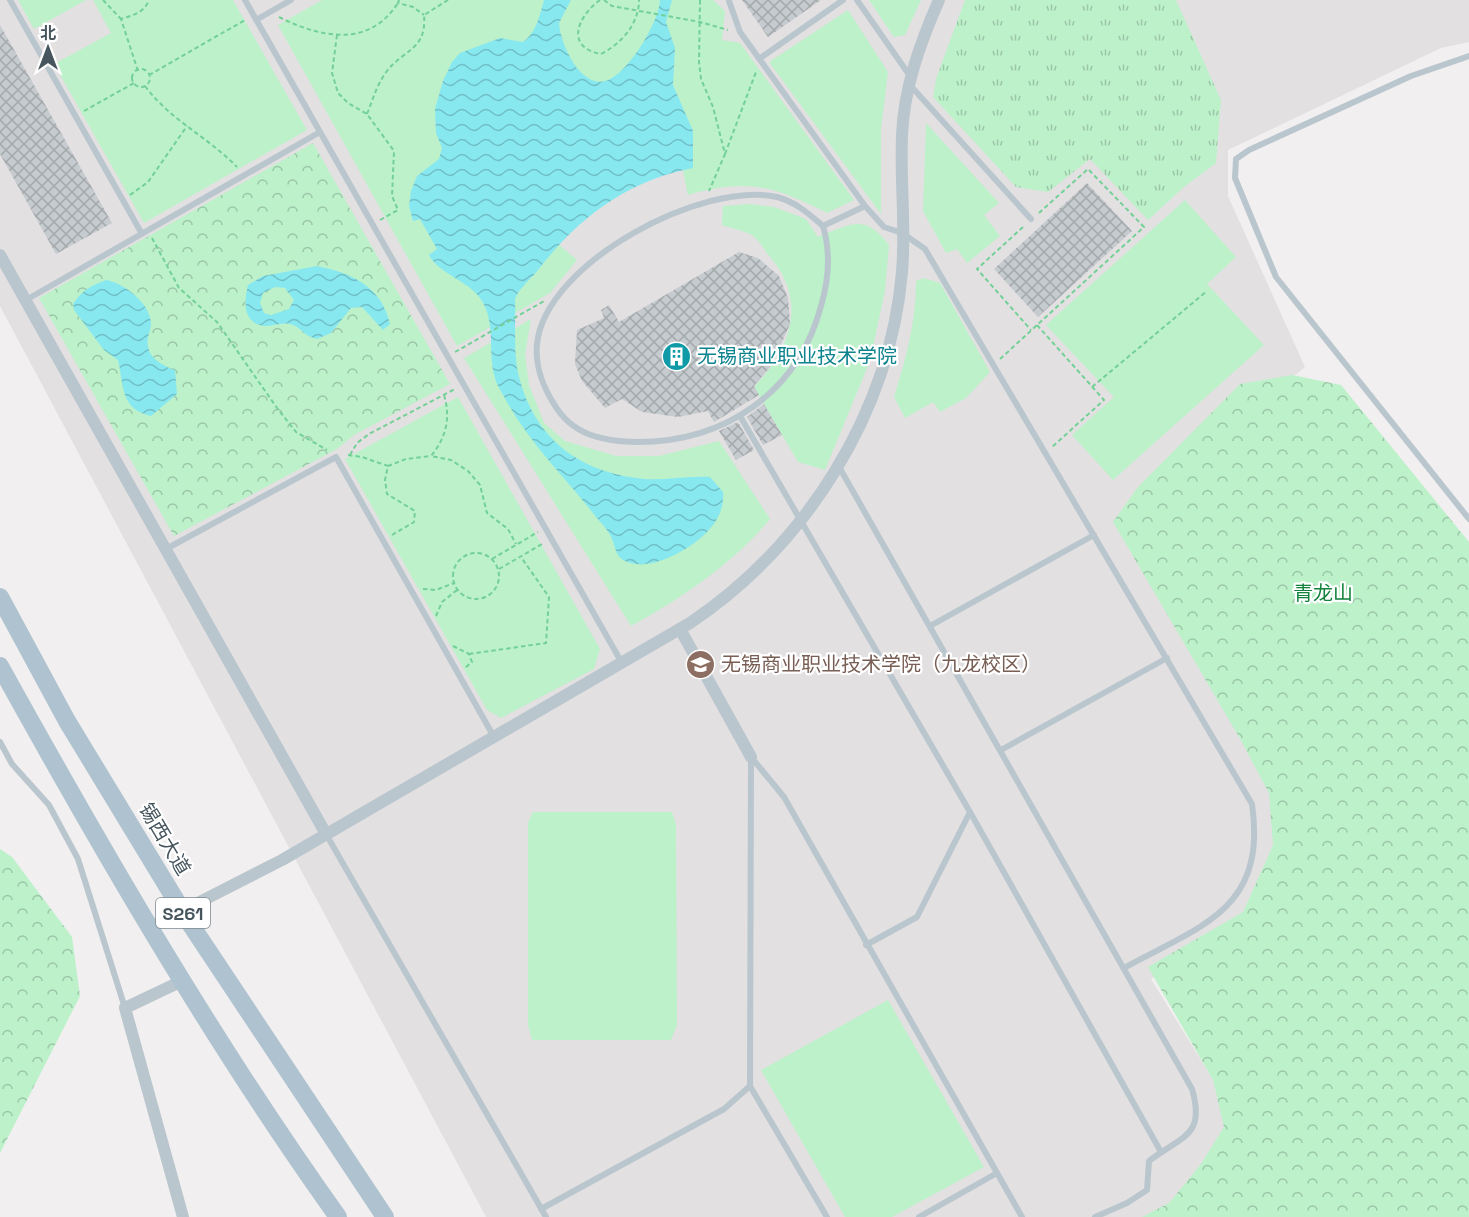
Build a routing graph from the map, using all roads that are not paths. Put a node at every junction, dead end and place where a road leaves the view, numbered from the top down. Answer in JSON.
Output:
{"nodes":[{"id":1,"x":10,"y":0,"type":"edge"},
{"id":2,"x":244,"y":0,"type":"edge"},
{"id":3,"x":291,"y":0,"type":"edge"},
{"id":4,"x":843,"y":0,"type":"edge"},
{"id":5,"x":857,"y":0,"type":"edge"},
{"id":6,"x":939,"y":0,"type":"edge"},
{"id":7,"x":729,"y":1,"type":"edge"},
{"id":8,"x":255,"y":18,"type":"junction"},
{"id":9,"x":1469,"y":56,"type":"edge"},
{"id":10,"x":759,"y":59,"type":"junction"},
{"id":11,"x":910,"y":80,"type":"junction"},
{"id":12,"x":320,"y":132,"type":"junction"},
{"id":13,"x":865,"y":206,"type":"junction"},
{"id":14,"x":1031,"y":219,"type":"road end"},
{"id":15,"x":823,"y":226,"type":"junction"},
{"id":16,"x":145,"y":232,"type":"junction"},
{"id":17,"x":902,"y":233,"type":"junction"},
{"id":18,"x":0,"y":255,"type":"edge"},
{"id":19,"x":25,"y":301,"type":"junction"},
{"id":20,"x":740,"y":416,"type":"junction"},
{"id":21,"x":838,"y":465,"type":"junction"},
{"id":22,"x":1468,"y":516,"type":"edge"},
{"id":23,"x":803,"y":521,"type":"junction"},
{"id":24,"x":1094,"y":535,"type":"junction"},
{"id":25,"x":166,"y":549,"type":"junction"},
{"id":26,"x":0,"y":597,"type":"edge"},
{"id":27,"x":930,"y":627,"type":"junction"},
{"id":28,"x":680,"y":629,"type":"junction"},
{"id":29,"x":1167,"y":658,"type":"junction"},
{"id":30,"x":622,"y":663,"type":"junction"},
{"id":31,"x":0,"y":666,"type":"edge"},
{"id":32,"x":494,"y":737,"type":"junction"},
{"id":33,"x":0,"y":742,"type":"edge"},
{"id":34,"x":1001,"y":750,"type":"junction"},
{"id":35,"x":751,"y":757,"type":"junction"},
{"id":36,"x":970,"y":812,"type":"junction"},
{"id":37,"x":326,"y":834,"type":"junction"},
{"id":38,"x":183,"y":911,"type":"junction"},
{"id":39,"x":866,"y":945,"type":"junction"},
{"id":40,"x":1124,"y":968,"type":"junction"},
{"id":41,"x":184,"y":980,"type":"junction"},
{"id":42,"x":124,"y":1008,"type":"junction"},
{"id":43,"x":750,"y":1086,"type":"junction"},
{"id":44,"x":1161,"y":1152,"type":"junction"},
{"id":45,"x":997,"y":1173,"type":"junction"},
{"id":46,"x":541,"y":1209,"type":"junction"},
{"id":47,"x":183,"y":1217,"type":"edge"},
{"id":48,"x":338,"y":1217,"type":"edge"},
{"id":49,"x":385,"y":1217,"type":"edge"},
{"id":50,"x":546,"y":1217,"type":"edge"},
{"id":51,"x":827,"y":1217,"type":"edge"},
{"id":52,"x":919,"y":1217,"type":"edge"},
{"id":53,"x":1022,"y":1217,"type":"edge"},
{"id":54,"x":1095,"y":1217,"type":"edge"}],
"edges":[{"from":1,"to":16,"type":"lane"},
{"from":2,"to":8,"type":"lane"},
{"from":3,"to":8,"type":"lane"},
{"from":4,"to":10,"type":"lane"},
{"from":5,"to":11,"type":"lane"},
{"from":6,"to":11,"type":"street"},
{"from":7,"to":10,"type":"lane"},
{"from":8,"to":12,"type":"lane"},
{"from":9,"to":22,"type":"lane"},
{"from":10,"to":13,"type":"lane"},
{"from":11,"to":14,"type":"lane"},
{"from":11,"to":17,"type":"street"},
{"from":12,"to":16,"type":"lane"},
{"from":12,"to":30,"type":"lane"},
{"from":13,"to":15,"type":"lane"},
{"from":13,"to":17,"type":"lane"},
{"from":15,"to":20,"type":"lane"},
{"from":15,"to":20,"type":"lane"},
{"from":16,"to":19,"type":"lane"},
{"from":17,"to":21,"type":"street"},
{"from":17,"to":24,"type":"lane"},
{"from":18,"to":19,"type":"street"},
{"from":19,"to":25,"type":"street"},
{"from":20,"to":23,"type":"lane"},
{"from":21,"to":23,"type":"street"},
{"from":21,"to":27,"type":"lane"},
{"from":23,"to":28,"type":"street"},
{"from":23,"to":36,"type":"lane"},
{"from":24,"to":27,"type":"lane"},
{"from":24,"to":29,"type":"lane"},
{"from":25,"to":32,"type":"lane"},
{"from":25,"to":37,"type":"street"},
{"from":26,"to":38,"type":"main road","name":"锡西大道","number":"S261"},
{"from":27,"to":34,"type":"lane"},
{"from":28,"to":30,"type":"street"},
{"from":28,"to":35,"type":"street"},
{"from":29,"to":34,"type":"lane"},
{"from":29,"to":40,"type":"lane"},
{"from":30,"to":32,"type":"street"},
{"from":31,"to":41,"type":"main road","number":"S261"},
{"from":32,"to":37,"type":"street"},
{"from":33,"to":42,"type":"lane"},
{"from":34,"to":40,"type":"lane"},
{"from":35,"to":39,"type":"lane"},
{"from":35,"to":43,"type":"lane"},
{"from":36,"to":39,"type":"lane"},
{"from":36,"to":44,"type":"lane"},
{"from":37,"to":38,"type":"street"},
{"from":37,"to":46,"type":"lane"},
{"from":38,"to":49,"type":"main road","name":"锡西大道","number":"S261"},
{"from":39,"to":45,"type":"lane"},
{"from":40,"to":44,"type":"lane"},
{"from":41,"to":42,"type":"street"},
{"from":41,"to":48,"type":"main road","number":"S261"},
{"from":42,"to":47,"type":"street"},
{"from":43,"to":46,"type":"lane"},
{"from":43,"to":51,"type":"lane"},
{"from":44,"to":54,"type":"lane"},
{"from":45,"to":52,"type":"lane"},
{"from":45,"to":53,"type":"lane"},
{"from":46,"to":50,"type":"lane"}]}
